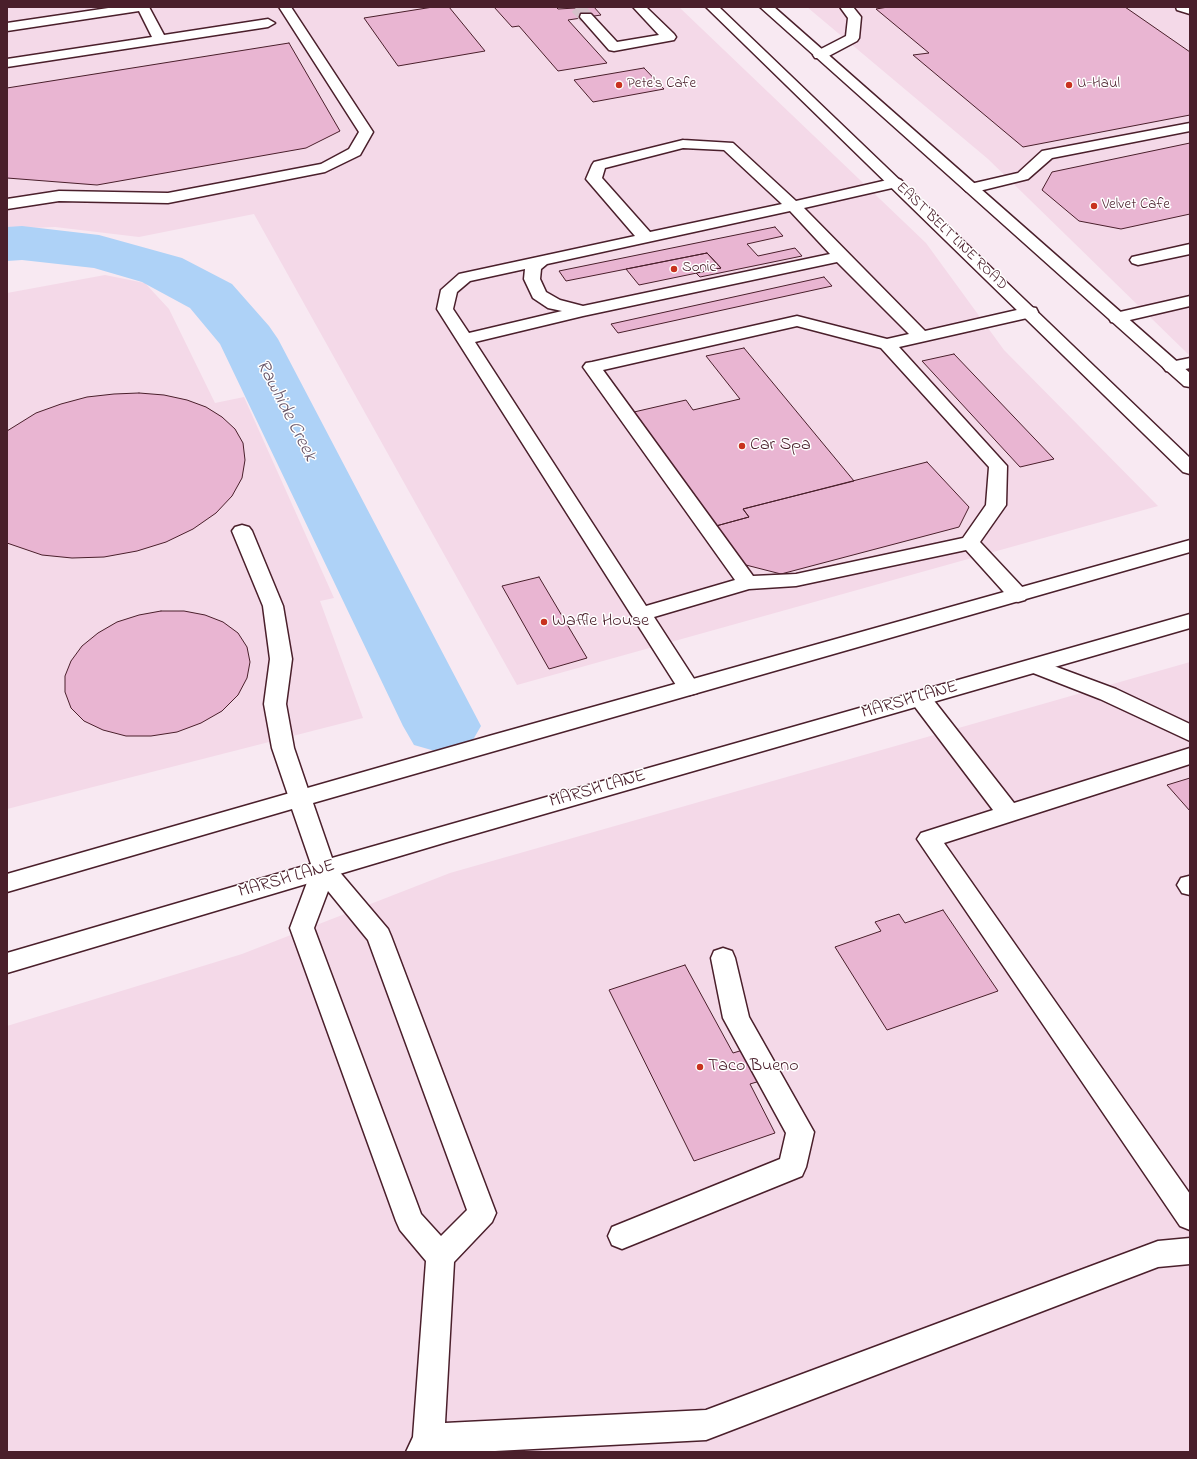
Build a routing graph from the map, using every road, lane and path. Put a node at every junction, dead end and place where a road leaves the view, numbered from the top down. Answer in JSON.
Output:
{"nodes":[{"id":1,"x":142,"y":7,"type":"edge"},
{"id":2,"x":285,"y":7,"type":"edge"},
{"id":3,"x":639,"y":7,"type":"edge"},
{"id":4,"x":712,"y":7,"type":"edge"},
{"id":5,"x":766,"y":7,"type":"edge"},
{"id":6,"x":846,"y":7,"type":"edge"},
{"id":7,"x":1182,"y":7,"type":"edge"},
{"id":8,"x":1190,"y":10,"type":"edge"},
{"id":9,"x":586,"y":17,"type":"tunnel mouth"},
{"id":10,"x":268,"y":23,"type":"dead end"},
{"id":11,"x":7,"y":27,"type":"edge"},
{"id":12,"x":160,"y":40,"type":"junction"},
{"id":13,"x":820,"y":55,"type":"junction"},
{"id":14,"x":7,"y":63,"type":"edge"},
{"id":15,"x":1190,"y":127,"type":"edge"},
{"id":16,"x":896,"y":183,"type":"junction"},
{"id":17,"x":971,"y":188,"type":"junction"},
{"id":18,"x":7,"y":204,"type":"edge"},
{"id":19,"x":793,"y":206,"type":"junction"},
{"id":20,"x":646,"y":238,"type":"junction"},
{"id":21,"x":1190,"y":249,"type":"edge"},
{"id":22,"x":841,"y":256,"type":"junction"},
{"id":23,"x":542,"y":260,"type":"junction"},
{"id":24,"x":1138,"y":260,"type":"dead end"},
{"id":25,"x":1190,"y":301,"type":"edge"},
{"id":26,"x":583,"y":311,"type":"junction"},
{"id":27,"x":1030,"y":312,"type":"junction"},
{"id":28,"x":1117,"y":318,"type":"junction"},
{"id":29,"x":921,"y":337,"type":"junction"},
{"id":30,"x":464,"y":339,"type":"junction"},
{"id":31,"x":887,"y":344,"type":"junction"},
{"id":32,"x":1190,"y":363,"type":"edge"},
{"id":33,"x":1172,"y":367,"type":"junction"},
{"id":34,"x":1190,"y":382,"type":"edge"},
{"id":35,"x":1190,"y":468,"type":"edge"},
{"id":36,"x":242,"y":531,"type":"dead end"},
{"id":37,"x":970,"y":543,"type":"junction"},
{"id":38,"x":1190,"y":546,"type":"edge"},
{"id":39,"x":748,"y":582,"type":"junction"},
{"id":40,"x":1018,"y":595,"type":"junction"},
{"id":41,"x":642,"y":614,"type":"junction"},
{"id":42,"x":1190,"y":621,"type":"edge"},
{"id":43,"x":1035,"y":666,"type":"junction"},
{"id":44,"x":689,"y":688,"type":"junction"},
{"id":45,"x":920,"y":698,"type":"junction"},
{"id":46,"x":1190,"y":733,"type":"edge"},
{"id":47,"x":1190,"y":756,"type":"edge"},
{"id":48,"x":300,"y":798,"type":"junction"},
{"id":49,"x":1010,"y":814,"type":"junction"},
{"id":50,"x":324,"y":869,"type":"junction"},
{"id":51,"x":7,"y":883,"type":"edge"},
{"id":52,"x":723,"y":958,"type":"dead end"},
{"id":53,"x":7,"y":963,"type":"edge"},
{"id":54,"x":1190,"y":1217,"type":"edge"},
{"id":55,"x":622,"y":1236,"type":"dead end"},
{"id":56,"x":1190,"y":1251,"type":"edge"},
{"id":57,"x":440,"y":1257,"type":"junction"},
{"id":58,"x":425,"y":1445,"type":"edge"}],
"edges":[{"from":1,"to":11,"type":"main road"},
{"from":1,"to":12,"type":"main road"},
{"from":2,"to":18,"type":"main road"},
{"from":3,"to":9,"type":"main road"},
{"from":4,"to":16,"type":"main road","name":"EAST BELT LINE ROAD"},
{"from":5,"to":13,"type":"main road"},
{"from":6,"to":13,"type":"main road"},
{"from":7,"to":8,"type":"main road"},
{"from":10,"to":12,"type":"main road"},
{"from":12,"to":14,"type":"main road"},
{"from":13,"to":17,"type":"main road"},
{"from":15,"to":17,"type":"main road"},
{"from":16,"to":19,"type":"main road"},
{"from":16,"to":27,"type":"main road","name":"EAST BELT LINE ROAD"},
{"from":17,"to":28,"type":"main road"},
{"from":19,"to":20,"type":"main road"},
{"from":19,"to":20,"type":"main road"},
{"from":19,"to":22,"type":"main road"},
{"from":20,"to":23,"type":"main road"},
{"from":21,"to":24,"type":"main road"},
{"from":22,"to":26,"type":"main road"},
{"from":22,"to":29,"type":"main road"},
{"from":23,"to":26,"type":"main road"},
{"from":23,"to":30,"type":"main road"},
{"from":25,"to":28,"type":"main road"},
{"from":26,"to":30,"type":"main road"},
{"from":27,"to":29,"type":"main road"},
{"from":27,"to":35,"type":"main road","name":"EAST BELT LINE ROAD"},
{"from":28,"to":33,"type":"main road"},
{"from":29,"to":31,"type":"main road"},
{"from":30,"to":41,"type":"main road"},
{"from":31,"to":37,"type":"main road"},
{"from":31,"to":39,"type":"main road"},
{"from":32,"to":33,"type":"main road"},
{"from":33,"to":34,"type":"main road"},
{"from":36,"to":48,"type":"main road"},
{"from":37,"to":39,"type":"main road"},
{"from":37,"to":40,"type":"main road"},
{"from":38,"to":40,"type":"main road"},
{"from":39,"to":41,"type":"main road"},
{"from":40,"to":44,"type":"main road"},
{"from":41,"to":44,"type":"main road"},
{"from":42,"to":43,"type":"main road","name":"MARSH LANE"},
{"from":43,"to":45,"type":"main road","name":"MARSH LANE"},
{"from":43,"to":46,"type":"main road"},
{"from":44,"to":48,"type":"main road"},
{"from":45,"to":49,"type":"main road"},
{"from":45,"to":50,"type":"main road","name":"MARSH LANE"},
{"from":47,"to":49,"type":"main road"},
{"from":48,"to":50,"type":"main road"},
{"from":48,"to":51,"type":"main road"},
{"from":49,"to":54,"type":"main road"},
{"from":50,"to":53,"type":"main road","name":"MARSH LANE"},
{"from":50,"to":57,"type":"main road"},
{"from":50,"to":57,"type":"main road"},
{"from":52,"to":55,"type":"main road"},
{"from":56,"to":58,"type":"main road"},
{"from":57,"to":58,"type":"main road"}]}
